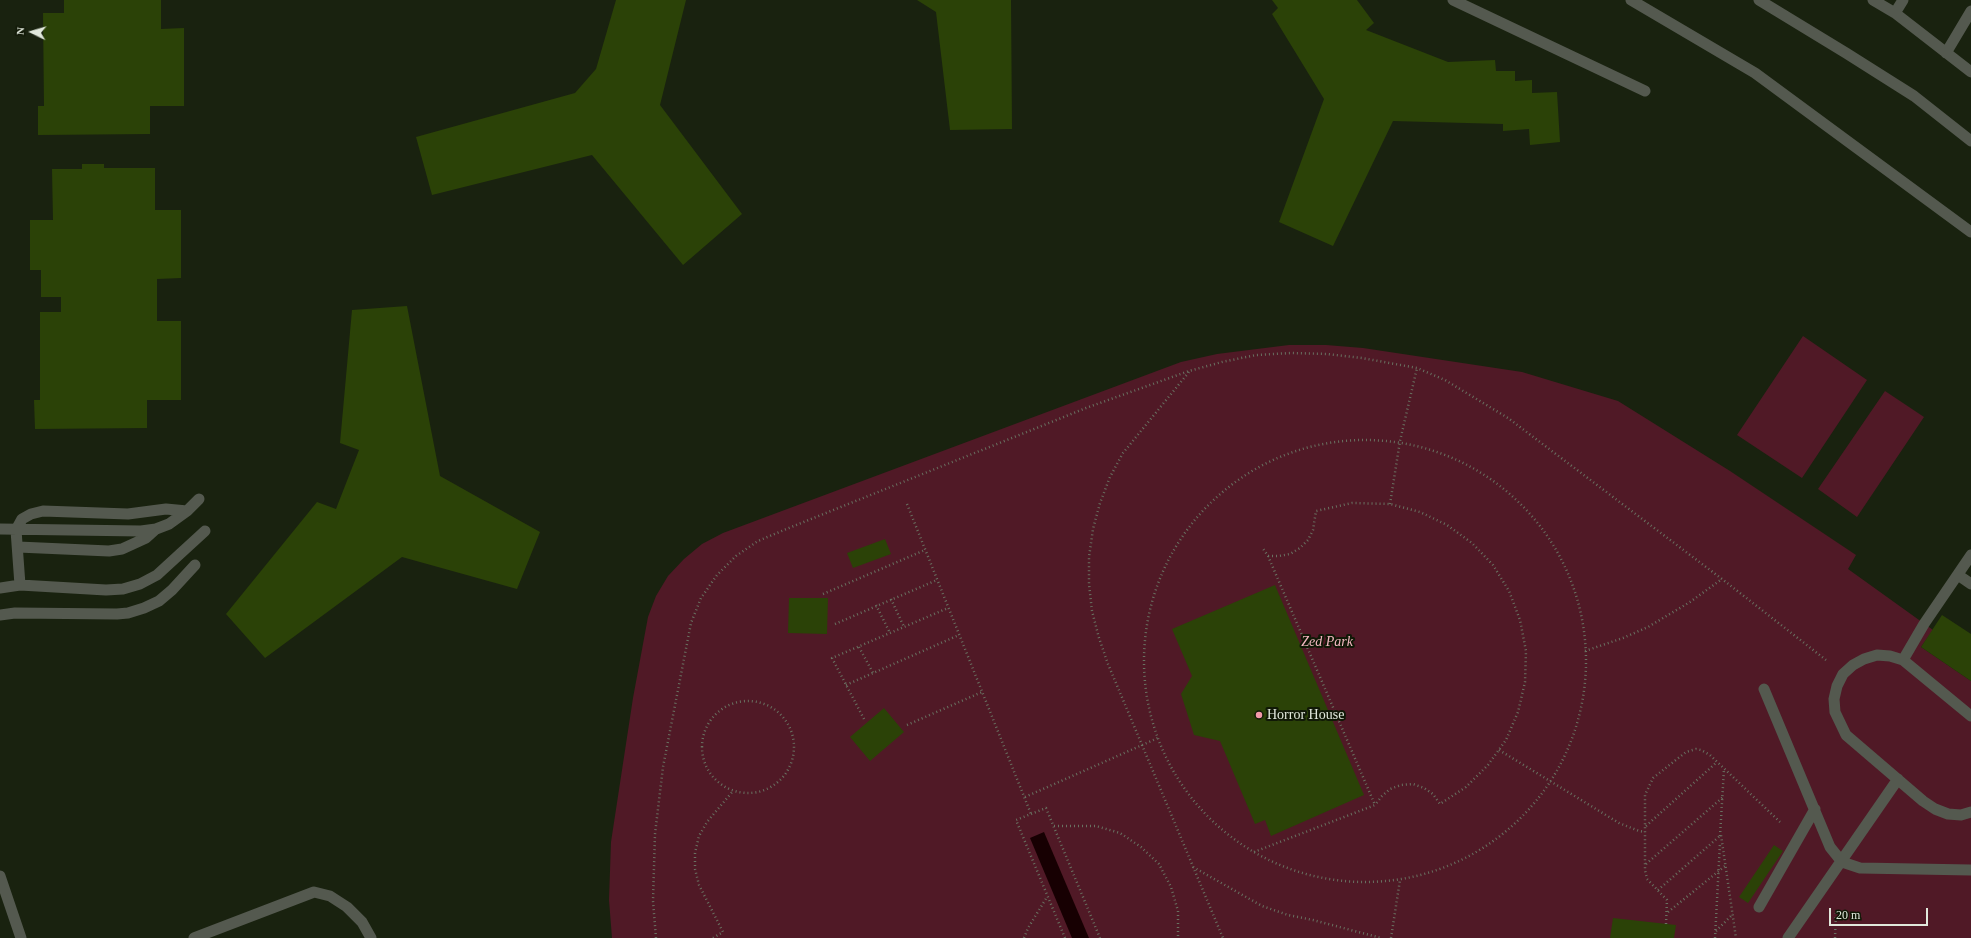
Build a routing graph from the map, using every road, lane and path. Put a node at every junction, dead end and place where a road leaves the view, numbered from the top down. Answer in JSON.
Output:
{"nodes":[{"id":1,"x":1453,"y":0,"type":"edge"},
{"id":2,"x":1631,"y":0,"type":"edge"},
{"id":3,"x":1759,"y":0,"type":"edge"},
{"id":4,"x":1873,"y":0,"type":"edge"},
{"id":5,"x":1903,"y":0,"type":"edge"},
{"id":6,"x":1971,"y":11,"type":"edge"},
{"id":7,"x":1895,"y":13,"type":"junction"},
{"id":8,"x":1946,"y":53,"type":"junction"},
{"id":9,"x":1971,"y":72,"type":"edge"},
{"id":10,"x":1645,"y":91,"type":"dead end"},
{"id":11,"x":1971,"y":141,"type":"edge"},
{"id":12,"x":1971,"y":232,"type":"edge"},
{"id":13,"x":1417,"y":368,"type":"junction"},
{"id":14,"x":1190,"y":371,"type":"junction"},
{"id":15,"x":1400,"y":441,"type":"junction"},
{"id":16,"x":199,"y":499,"type":"dead end"},
{"id":17,"x":907,"y":504,"type":"dead end"},
{"id":18,"x":1390,"y":504,"type":"junction"},
{"id":19,"x":187,"y":511,"type":"junction"},
{"id":20,"x":0,"y":529,"type":"edge"},
{"id":21,"x":156,"y":529,"type":"junction"},
{"id":22,"x":16,"y":530,"type":"junction"},
{"id":23,"x":205,"y":531,"type":"dead end"},
{"id":24,"x":18,"y":547,"type":"junction"},
{"id":25,"x":1262,"y":547,"type":"dead end"},
{"id":26,"x":925,"y":550,"type":"junction"},
{"id":27,"x":1971,"y":555,"type":"edge"},
{"id":28,"x":1268,"y":556,"type":"junction"},
{"id":29,"x":194,"y":565,"type":"dead end"},
{"id":30,"x":1958,"y":575,"type":"junction"},
{"id":31,"x":1722,"y":579,"type":"junction"},
{"id":32,"x":938,"y":580,"type":"junction"},
{"id":33,"x":1971,"y":584,"type":"edge"},
{"id":34,"x":20,"y":585,"type":"junction"},
{"id":35,"x":0,"y":588,"type":"edge"},
{"id":36,"x":823,"y":594,"type":"dead end"},
{"id":37,"x":891,"y":599,"type":"junction"},
{"id":38,"x":876,"y":605,"type":"junction"},
{"id":39,"x":948,"y":608,"type":"junction"},
{"id":40,"x":0,"y":615,"type":"edge"},
{"id":41,"x":835,"y":624,"type":"dead end"},
{"id":42,"x":904,"y":627,"type":"junction"},
{"id":43,"x":890,"y":633,"type":"junction"},
{"id":44,"x":959,"y":635,"type":"junction"},
{"id":45,"x":860,"y":647,"type":"junction"},
{"id":46,"x":1585,"y":651,"type":"junction"},
{"id":47,"x":1903,"y":660,"type":"junction"},
{"id":48,"x":873,"y":673,"type":"junction"},
{"id":49,"x":1843,"y":674,"type":"junction"},
{"id":50,"x":846,"y":685,"type":"junction"},
{"id":51,"x":1764,"y":689,"type":"dead end"},
{"id":52,"x":982,"y":692,"type":"junction"},
{"id":53,"x":1971,"y":716,"type":"edge"},
{"id":54,"x":864,"y":720,"type":"dead end"},
{"id":55,"x":907,"y":725,"type":"dead end"},
{"id":56,"x":1158,"y":738,"type":"junction"},
{"id":57,"x":1142,"y":746,"type":"junction"},
{"id":58,"x":1499,"y":750,"type":"junction"},
{"id":59,"x":1717,"y":762,"type":"junction"},
{"id":60,"x":1724,"y":769,"type":"junction"},
{"id":61,"x":1898,"y":779,"type":"junction"},
{"id":62,"x":1550,"y":782,"type":"junction"},
{"id":63,"x":734,"y":791,"type":"junction"},
{"id":64,"x":1025,"y":797,"type":"junction"},
{"id":65,"x":1723,"y":797,"type":"junction"},
{"id":66,"x":1375,"y":805,"type":"junction"},
{"id":67,"x":1815,"y":809,"type":"junction"},
{"id":68,"x":1971,"y":812,"type":"edge"},
{"id":69,"x":1032,"y":814,"type":"junction"},
{"id":70,"x":1054,"y":826,"type":"junction"},
{"id":71,"x":1646,"y":826,"type":"junction"},
{"id":72,"x":1645,"y":832,"type":"junction"},
{"id":73,"x":1720,"y":835,"type":"junction"},
{"id":74,"x":1798,"y":839,"type":"junction"},
{"id":75,"x":1254,"y":853,"type":"junction"},
{"id":76,"x":1842,"y":862,"type":"junction"},
{"id":77,"x":1646,"y":865,"type":"junction"},
{"id":78,"x":1193,"y":866,"type":"junction"},
{"id":79,"x":1726,"y":866,"type":"junction"},
{"id":80,"x":1971,"y":870,"type":"edge"},
{"id":81,"x":1720,"y":871,"type":"junction"},
{"id":82,"x":0,"y":876,"type":"edge"},
{"id":83,"x":1400,"y":880,"type":"junction"},
{"id":84,"x":1658,"y":890,"type":"junction"},
{"id":85,"x":1047,"y":896,"type":"junction"},
{"id":86,"x":1760,"y":907,"type":"dead end"},
{"id":87,"x":1667,"y":913,"type":"junction"},
{"id":88,"x":1733,"y":914,"type":"junction"},
{"id":89,"x":1666,"y":924,"type":"dead end"},
{"id":90,"x":1715,"y":931,"type":"junction"},
{"id":91,"x":20,"y":938,"type":"edge"},
{"id":92,"x":194,"y":938,"type":"edge"},
{"id":93,"x":371,"y":938,"type":"edge"},
{"id":94,"x":656,"y":938,"type":"edge"},
{"id":95,"x":713,"y":938,"type":"edge"},
{"id":96,"x":1024,"y":938,"type":"edge"},
{"id":97,"x":1064,"y":938,"type":"edge"},
{"id":98,"x":1100,"y":938,"type":"edge"},
{"id":99,"x":1178,"y":938,"type":"edge"},
{"id":100,"x":1223,"y":938,"type":"edge"},
{"id":101,"x":1381,"y":938,"type":"edge"},
{"id":102,"x":1391,"y":938,"type":"edge"},
{"id":103,"x":1715,"y":938,"type":"edge"},
{"id":104,"x":1736,"y":938,"type":"edge"},
{"id":105,"x":1788,"y":938,"type":"edge"}],
"edges":[{"from":1,"to":10,"type":"street"},
{"from":2,"to":12,"type":"street"},
{"from":3,"to":11,"type":"street"},
{"from":4,"to":7,"type":"street"},
{"from":5,"to":7,"type":"street"},
{"from":6,"to":8,"type":"street"},
{"from":7,"to":8,"type":"street"},
{"from":8,"to":9,"type":"street"},
{"from":13,"to":14,"type":"path"},
{"from":13,"to":15,"type":"path"},
{"from":13,"to":31,"type":"path"},
{"from":14,"to":57,"type":"path"},
{"from":14,"to":94,"type":"path"},
{"from":15,"to":18,"type":"path"},
{"from":15,"to":46,"type":"path"},
{"from":15,"to":56,"type":"path"},
{"from":16,"to":19,"type":"street"},
{"from":17,"to":26,"type":"path"},
{"from":18,"to":28,"type":"path"},
{"from":18,"to":58,"type":"path"},
{"from":19,"to":21,"type":"street"},
{"from":19,"to":22,"type":"street"},
{"from":20,"to":22,"type":"street"},
{"from":21,"to":22,"type":"street"},
{"from":21,"to":24,"type":"street"},
{"from":22,"to":24,"type":"street"},
{"from":23,"to":34,"type":"street"},
{"from":24,"to":34,"type":"street"},
{"from":25,"to":28,"type":"path"},
{"from":26,"to":32,"type":"path"},
{"from":26,"to":36,"type":"path"},
{"from":27,"to":30,"type":"street"},
{"from":28,"to":66,"type":"path"},
{"from":29,"to":40,"type":"street"},
{"from":30,"to":33,"type":"street"},
{"from":30,"to":47,"type":"street"},
{"from":31,"to":46,"type":"path"},
{"from":31,"to":49,"type":"path"},
{"from":32,"to":37,"type":"path"},
{"from":32,"to":39,"type":"path"},
{"from":34,"to":35,"type":"street"},
{"from":37,"to":38,"type":"path"},
{"from":37,"to":42,"type":"path"},
{"from":38,"to":41,"type":"path"},
{"from":38,"to":43,"type":"path"},
{"from":39,"to":42,"type":"path"},
{"from":39,"to":44,"type":"path"},
{"from":42,"to":43,"type":"path"},
{"from":43,"to":45,"type":"path"},
{"from":44,"to":48,"type":"path"},
{"from":44,"to":52,"type":"path"},
{"from":45,"to":48,"type":"path"},
{"from":45,"to":50,"type":"path"},
{"from":46,"to":62,"type":"path"},
{"from":47,"to":49,"type":"street"},
{"from":47,"to":53,"type":"street"},
{"from":48,"to":50,"type":"path"},
{"from":49,"to":61,"type":"street"},
{"from":50,"to":54,"type":"path"},
{"from":51,"to":67,"type":"street"},
{"from":52,"to":55,"type":"path"},
{"from":52,"to":64,"type":"path"},
{"from":56,"to":57,"type":"path"},
{"from":56,"to":75,"type":"path"},
{"from":57,"to":64,"type":"path"},
{"from":57,"to":78,"type":"path"},
{"from":58,"to":62,"type":"path"},
{"from":58,"to":66,"type":"path"},
{"from":59,"to":60,"type":"path"},
{"from":59,"to":71,"type":"path"},
{"from":59,"to":71,"type":"path"},
{"from":60,"to":65,"type":"path"},
{"from":60,"to":74,"type":"path"},
{"from":61,"to":68,"type":"street"},
{"from":61,"to":76,"type":"street"},
{"from":62,"to":72,"type":"path"},
{"from":62,"to":83,"type":"path"},
{"from":63,"to":63,"type":"path"},
{"from":63,"to":95,"type":"path"},
{"from":64,"to":69,"type":"path"},
{"from":65,"to":73,"type":"path"},
{"from":65,"to":77,"type":"path"},
{"from":66,"to":75,"type":"path"},
{"from":67,"to":74,"type":"street"},
{"from":67,"to":76,"type":"street"},
{"from":69,"to":70,"type":"path"},
{"from":69,"to":85,"type":"path"},
{"from":70,"to":98,"type":"path"},
{"from":70,"to":99,"type":"path"},
{"from":71,"to":72,"type":"path"},
{"from":72,"to":77,"type":"path"},
{"from":73,"to":79,"type":"path"},
{"from":73,"to":81,"type":"path"},
{"from":73,"to":84,"type":"path"},
{"from":74,"to":86,"type":"street"},
{"from":75,"to":83,"type":"path"},
{"from":76,"to":80,"type":"street"},
{"from":76,"to":105,"type":"street"},
{"from":77,"to":84,"type":"path"},
{"from":78,"to":100,"type":"path"},
{"from":78,"to":101,"type":"path"},
{"from":79,"to":81,"type":"path"},
{"from":79,"to":88,"type":"path"},
{"from":81,"to":87,"type":"path"},
{"from":81,"to":90,"type":"path"},
{"from":82,"to":91,"type":"street"},
{"from":83,"to":102,"type":"path"},
{"from":84,"to":87,"type":"path"},
{"from":85,"to":96,"type":"path"},
{"from":85,"to":97,"type":"path"},
{"from":87,"to":89,"type":"path"},
{"from":88,"to":90,"type":"path"},
{"from":88,"to":104,"type":"path"},
{"from":90,"to":103,"type":"path"},
{"from":92,"to":93,"type":"street"}]}
